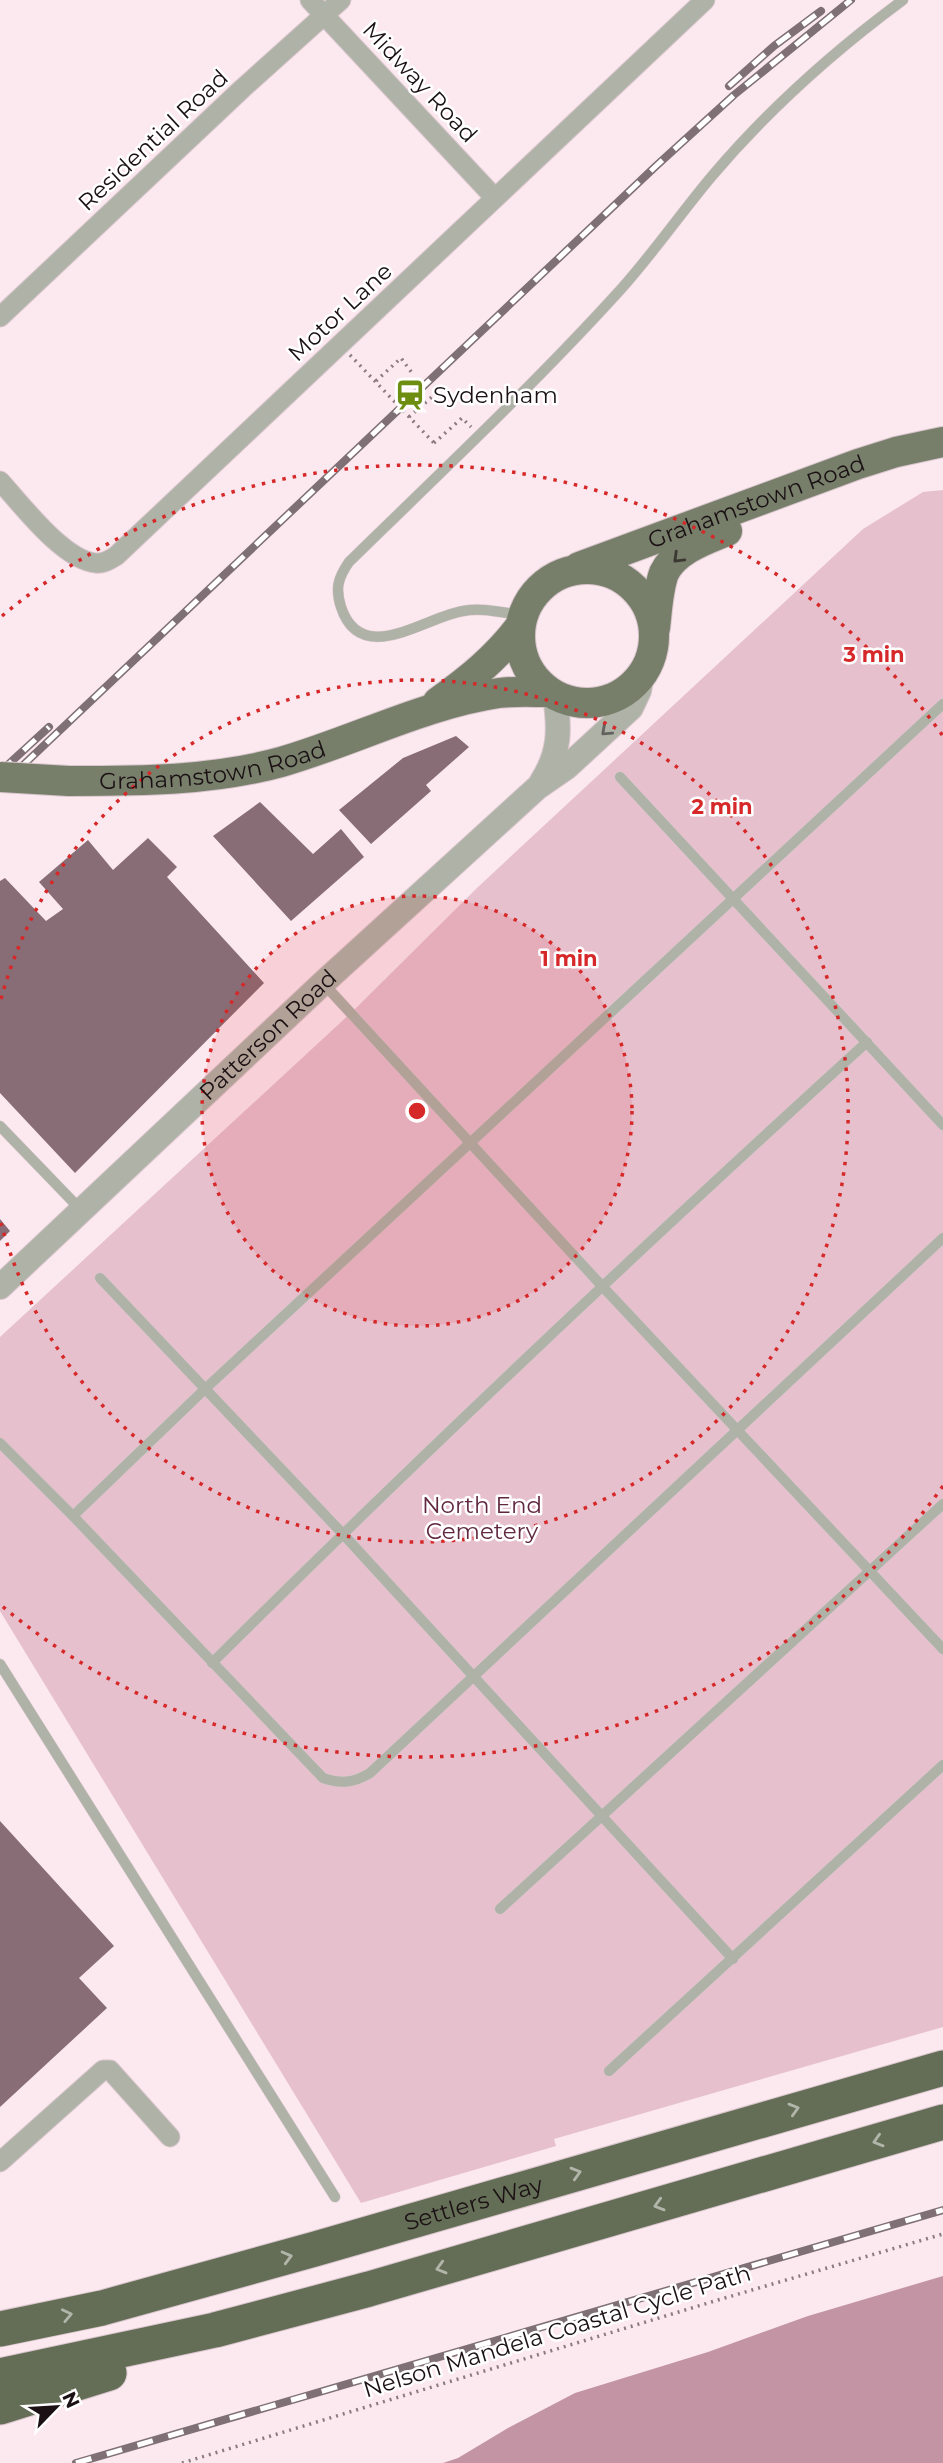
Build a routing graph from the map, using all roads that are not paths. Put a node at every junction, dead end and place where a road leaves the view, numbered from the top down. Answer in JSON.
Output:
{"nodes":[{"id":1,"x":310,"y":0,"type":"edge"},
{"id":2,"x":341,"y":0,"type":"edge"},
{"id":3,"x":705,"y":0,"type":"edge"},
{"id":4,"x":903,"y":0,"type":"edge"},
{"id":5,"x":325,"y":16,"type":"junction"},
{"id":6,"x":494,"y":197,"type":"junction"},
{"id":7,"x":0,"y":317,"type":"edge"},
{"id":8,"x":943,"y":442,"type":"edge"},
{"id":9,"x":943,"y":458,"type":"edge"},
{"id":10,"x":0,"y":481,"type":"edge"},
{"id":11,"x":572,"y":570,"type":"junction"},
{"id":12,"x":521,"y":621,"type":"junction"},
{"id":13,"x":655,"y":628,"type":"junction"},
{"id":14,"x":642,"y":676,"type":"junction"},
{"id":15,"x":551,"y":694,"type":"junction"},
{"id":16,"x":943,"y":704,"type":"edge"},
{"id":17,"x":420,"y":714,"type":"junction"},
{"id":18,"x":0,"y":777,"type":"edge"},
{"id":19,"x":620,"y":777,"type":"dead end"},
{"id":20,"x":538,"y":787,"type":"junction"},
{"id":21,"x":734,"y":900,"type":"junction"},
{"id":22,"x":323,"y":983,"type":"junction"},
{"id":23,"x":867,"y":1042,"type":"junction"},
{"id":24,"x":943,"y":1125,"type":"edge"},
{"id":25,"x":0,"y":1126,"type":"edge"},
{"id":26,"x":471,"y":1144,"type":"junction"},
{"id":27,"x":81,"y":1210,"type":"junction"},
{"id":28,"x":943,"y":1238,"type":"edge"},
{"id":29,"x":100,"y":1278,"type":"dead end"},
{"id":30,"x":602,"y":1286,"type":"junction"},
{"id":31,"x":0,"y":1287,"type":"edge"},
{"id":32,"x":205,"y":1389,"type":"junction"},
{"id":33,"x":737,"y":1430,"type":"junction"},
{"id":34,"x":0,"y":1443,"type":"edge"},
{"id":35,"x":943,"y":1504,"type":"edge"},
{"id":36,"x":74,"y":1516,"type":"junction"},
{"id":37,"x":342,"y":1533,"type":"junction"},
{"id":38,"x":871,"y":1571,"type":"junction"},
{"id":39,"x":943,"y":1649,"type":"edge"},
{"id":40,"x":212,"y":1662,"type":"junction"},
{"id":41,"x":0,"y":1664,"type":"edge"},
{"id":42,"x":475,"y":1676,"type":"junction"},
{"id":43,"x":943,"y":1765,"type":"edge"},
{"id":44,"x":602,"y":1818,"type":"junction"},
{"id":45,"x":500,"y":1909,"type":"dead end"},
{"id":46,"x":733,"y":1959,"type":"junction"},
{"id":47,"x":943,"y":2068,"type":"edge"},
{"id":48,"x":609,"y":2071,"type":"dead end"},
{"id":49,"x":943,"y":2122,"type":"edge"},
{"id":50,"x":170,"y":2137,"type":"dead end"},
{"id":51,"x":0,"y":2162,"type":"edge"},
{"id":52,"x":334,"y":2197,"type":"dead end"},
{"id":53,"x":369,"y":2289,"type":"junction"},
{"id":54,"x":0,"y":2329,"type":"edge"},
{"id":55,"x":0,"y":2376,"type":"edge"},
{"id":56,"x":0,"y":2407,"type":"edge"}],
"edges":[{"from":1,"to":5,"type":"street","name":"Midway Road"},
{"from":2,"to":5,"type":"street","name":"Residential Road"},
{"from":3,"to":6,"type":"street","name":"Motor Lane"},
{"from":4,"to":12,"type":"lane"},
{"from":5,"to":6,"type":"street","name":"Midway Road"},
{"from":5,"to":7,"type":"street","name":"Residential Road"},
{"from":6,"to":10,"type":"street","name":"Motor Lane"},
{"from":8,"to":11,"type":"main road","name":"Grahamstown Road"},
{"from":9,"to":13,"type":"main road","name":"Grahamstown Road","one_way":true},
{"from":11,"to":12,"type":"main road","name":"Grahamstown Road"},
{"from":11,"to":13,"type":"main road"},
{"from":12,"to":15,"type":"main road"},
{"from":12,"to":17,"type":"main road","name":"Grahamstown Road"},
{"from":13,"to":14,"type":"main road","name":"Grahamstown Road"},
{"from":14,"to":15,"type":"main road","name":"Grahamstown Road"},
{"from":14,"to":20,"type":"street","name":"Patterson Road","one_way":true},
{"from":15,"to":17,"type":"main road","name":"Grahamstown Road"},
{"from":15,"to":20,"type":"street","name":"Patterson Road"},
{"from":16,"to":21,"type":"lane"},
{"from":17,"to":18,"type":"main road","name":"Grahamstown Road","bridge":true},
{"from":19,"to":21,"type":"lane"},
{"from":20,"to":22,"type":"street","name":"Patterson Road"},
{"from":21,"to":23,"type":"lane"},
{"from":21,"to":26,"type":"lane"},
{"from":22,"to":26,"type":"lane"},
{"from":22,"to":27,"type":"street","name":"Patterson Road"},
{"from":23,"to":24,"type":"lane"},
{"from":23,"to":30,"type":"lane"},
{"from":25,"to":27,"type":"lane"},
{"from":26,"to":30,"type":"lane"},
{"from":26,"to":32,"type":"lane"},
{"from":27,"to":31,"type":"street","name":"Patterson Road"},
{"from":28,"to":33,"type":"lane"},
{"from":29,"to":32,"type":"lane"},
{"from":30,"to":33,"type":"lane"},
{"from":30,"to":37,"type":"lane"},
{"from":32,"to":36,"type":"lane"},
{"from":32,"to":37,"type":"lane"},
{"from":33,"to":38,"type":"lane"},
{"from":33,"to":42,"type":"lane"},
{"from":34,"to":36,"type":"lane"},
{"from":35,"to":38,"type":"lane"},
{"from":36,"to":40,"type":"lane"},
{"from":37,"to":40,"type":"lane"},
{"from":37,"to":42,"type":"lane"},
{"from":38,"to":39,"type":"lane"},
{"from":38,"to":44,"type":"lane"},
{"from":40,"to":42,"type":"lane"},
{"from":41,"to":52,"type":"lane"},
{"from":42,"to":44,"type":"lane"},
{"from":43,"to":46,"type":"lane"},
{"from":44,"to":45,"type":"lane"},
{"from":44,"to":46,"type":"lane"},
{"from":46,"to":48,"type":"lane"},
{"from":54,"to":47,"type":"highway","name":"Settlers Way","one_way":true},
{"from":49,"to":53,"type":"highway","one_way":true},
{"from":50,"to":51,"type":"street"},
{"from":53,"to":55,"type":"highway"},
{"from":53,"to":56,"type":"highway"}]}
